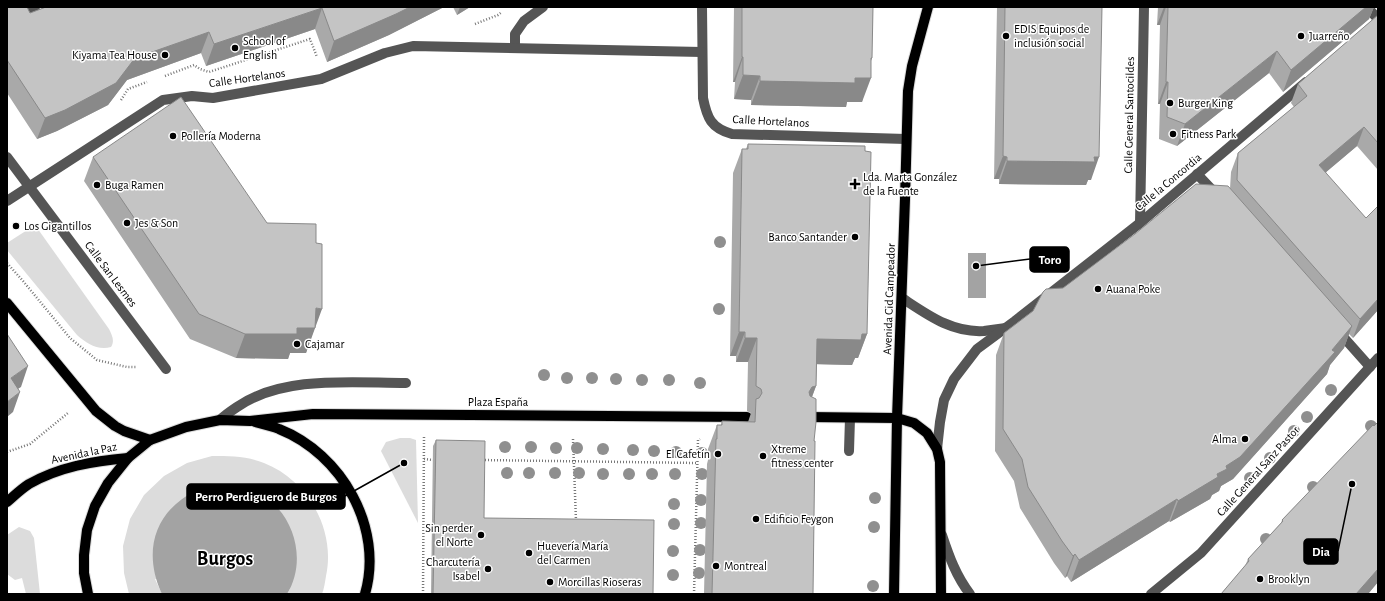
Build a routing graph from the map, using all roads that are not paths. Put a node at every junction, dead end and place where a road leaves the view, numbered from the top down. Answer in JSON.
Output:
{"nodes":[{"id":1,"x":35,"y":7,"type":"edge"},
{"id":2,"x":543,"y":7,"type":"edge"},
{"id":3,"x":702,"y":7,"type":"edge"},
{"id":4,"x":928,"y":7,"type":"edge"},
{"id":5,"x":1144,"y":7,"type":"edge"},
{"id":6,"x":1367,"y":7,"type":"edge"},
{"id":7,"x":13,"y":17,"type":"edge"},
{"id":8,"x":1376,"y":21,"type":"edge"},
{"id":9,"x":515,"y":48,"type":"junction"},
{"id":10,"x":702,"y":52,"type":"junction"},
{"id":11,"x":1313,"y":76,"type":"edge"},
{"id":12,"x":906,"y":139,"type":"junction"},
{"id":13,"x":7,"y":157,"type":"edge"},
{"id":14,"x":1197,"y":174,"type":"junction"},
{"id":15,"x":29,"y":187,"type":"junction"},
{"id":16,"x":7,"y":201,"type":"edge"},
{"id":17,"x":1225,"y":204,"type":"edge"},
{"id":18,"x":1140,"y":223,"type":"junction"},
{"id":19,"x":902,"y":298,"type":"junction"},
{"id":20,"x":7,"y":303,"type":"edge"},
{"id":21,"x":1334,"y":326,"type":"edge"},
{"id":22,"x":1008,"y":327,"type":"junction"},
{"id":23,"x":1378,"y":358,"type":"edge"},
{"id":24,"x":1370,"y":367,"type":"junction"},
{"id":25,"x":166,"y":369,"type":"road end"},
{"id":26,"x":406,"y":382,"type":"dead end"},
{"id":27,"x":747,"y":417,"type":"dead end"},
{"id":28,"x":807,"y":418,"type":"edge"},
{"id":29,"x":897,"y":418,"type":"junction"},
{"id":30,"x":220,"y":420,"type":"junction"},
{"id":31,"x":250,"y":421,"type":"junction"},
{"id":32,"x":850,"y":421,"type":"junction"},
{"id":33,"x":150,"y":440,"type":"junction"},
{"id":34,"x":937,"y":449,"type":"junction"},
{"id":35,"x":849,"y":451,"type":"dead end"},
{"id":36,"x":128,"y":458,"type":"junction"},
{"id":37,"x":7,"y":502,"type":"edge"},
{"id":38,"x":941,"y":533,"type":"junction"},
{"id":39,"x":88,"y":594,"type":"edge"},
{"id":40,"x":365,"y":594,"type":"edge"},
{"id":41,"x":894,"y":594,"type":"edge"},
{"id":42,"x":941,"y":594,"type":"edge"},
{"id":43,"x":970,"y":594,"type":"edge"},
{"id":44,"x":1151,"y":594,"type":"edge"}],
"edges":[{"from":1,"to":7,"type":"street"},
{"from":2,"to":9,"type":"street"},
{"from":3,"to":10,"type":"street","name":"Calle Hortelanos"},
{"from":4,"to":12,"type":"main road","name":"Avenida Cid Campeador"},
{"from":5,"to":18,"type":"street","name":"Calle General Santocildes"},
{"from":6,"to":8,"type":"street"},
{"from":9,"to":10,"type":"street","name":"Calle Hortelanos"},
{"from":9,"to":15,"type":"street","name":"Calle Hortelanos"},
{"from":10,"to":12,"type":"street","name":"Calle Hortelanos"},
{"from":11,"to":14,"type":"street","name":"Calle la Concordia"},
{"from":12,"to":19,"type":"main road","name":"Avenida Cid Campeador"},
{"from":13,"to":15,"type":"street","name":"Calle San Lesmes"},
{"from":14,"to":17,"type":"street"},
{"from":14,"to":18,"type":"street","name":"Calle la Concordia"},
{"from":15,"to":16,"type":"street","name":"Calle Hortelanos"},
{"from":15,"to":25,"type":"street","name":"Calle San Lesmes"},
{"from":18,"to":22,"type":"street","name":"Calle la Concordia"},
{"from":19,"to":22,"type":"street","name":"Calle la Concordia"},
{"from":19,"to":29,"type":"main road","name":"Avenida Cid Campeador"},
{"from":20,"to":33,"type":"main road"},
{"from":21,"to":24,"type":"street"},
{"from":22,"to":34,"type":"street","name":"Calle la Concordia"},
{"from":23,"to":24,"type":"street","name":"Calle General Sanz Pastor"},
{"from":24,"to":44,"type":"street","name":"Calle General Sanz Pastor"},
{"from":26,"to":30,"type":"street"},
{"from":27,"to":31,"type":"main road","name":"Plaza España"},
{"from":28,"to":32,"type":"main road"},
{"from":29,"to":32,"type":"main road"},
{"from":29,"to":34,"type":"main road"},
{"from":29,"to":41,"type":"main road","name":"Avenida Cid Campeador"},
{"from":30,"to":31,"type":"main road","name":"Plaza España"},
{"from":30,"to":33,"type":"main road","name":"Plaza España"},
{"from":31,"to":40,"type":"main road","name":"Plaza España"},
{"from":32,"to":35,"type":"street"},
{"from":33,"to":36,"type":"main road","name":"Plaza España"},
{"from":34,"to":38,"type":"main road"},
{"from":36,"to":37,"type":"main road","name":"Avenida la Paz"},
{"from":36,"to":39,"type":"main road","name":"Plaza España"},
{"from":38,"to":42,"type":"main road"},
{"from":38,"to":43,"type":"street"}]}
